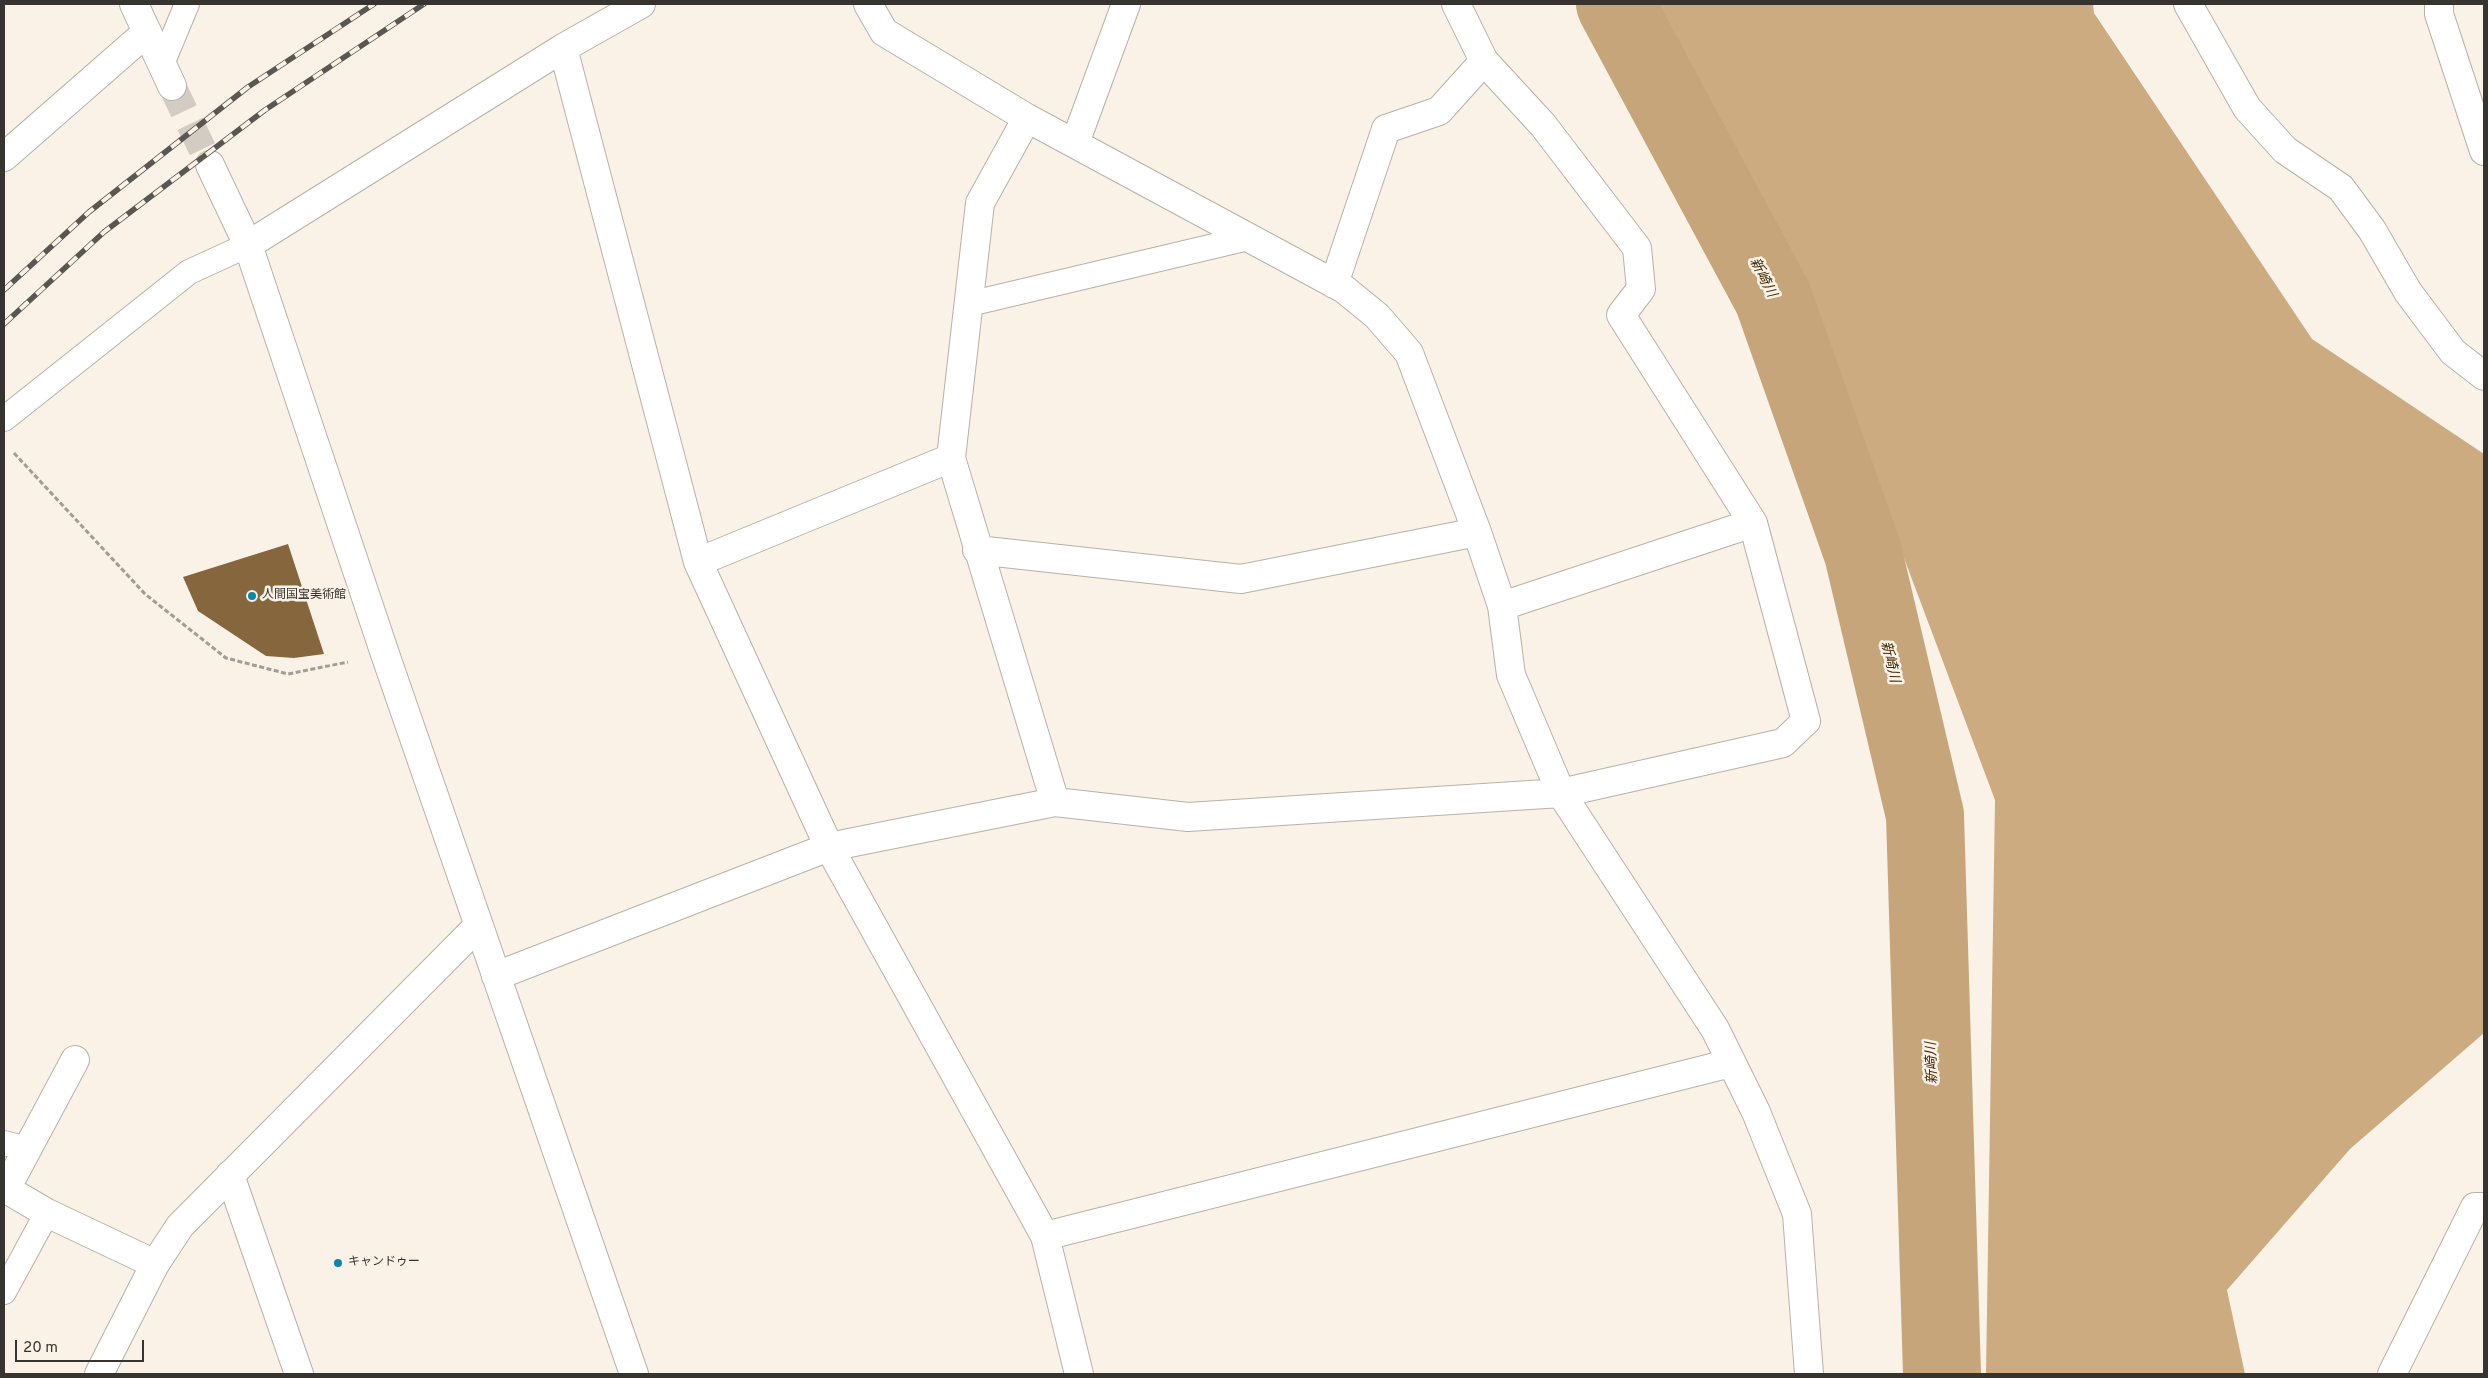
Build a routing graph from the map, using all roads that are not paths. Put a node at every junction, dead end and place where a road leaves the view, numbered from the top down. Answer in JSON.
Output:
{"nodes":[{"id":1,"x":134,"y":4,"type":"edge"},
{"id":2,"x":187,"y":4,"type":"edge"},
{"id":3,"x":641,"y":4,"type":"edge"},
{"id":4,"x":868,"y":4,"type":"edge"},
{"id":5,"x":1126,"y":4,"type":"edge"},
{"id":6,"x":1456,"y":4,"type":"edge"},
{"id":7,"x":2188,"y":4,"type":"edge"},
{"id":8,"x":2439,"y":4,"type":"edge"},
{"id":9,"x":147,"y":32,"type":"junction"},
{"id":10,"x":563,"y":48,"type":"junction"},
{"id":11,"x":1484,"y":61,"type":"junction"},
{"id":12,"x":167,"y":75,"type":"joint"},
{"id":13,"x":1027,"y":118,"type":"junction"},
{"id":14,"x":1074,"y":143,"type":"junction"},
{"id":15,"x":2484,"y":151,"type":"edge"},
{"id":16,"x":4,"y":157,"type":"edge"},
{"id":17,"x":210,"y":166,"type":"tunnel mouth"},
{"id":18,"x":1248,"y":238,"type":"junction"},
{"id":19,"x":248,"y":245,"type":"junction"},
{"id":20,"x":1334,"y":284,"type":"junction"},
{"id":21,"x":969,"y":304,"type":"junction"},
{"id":22,"x":2484,"y":376,"type":"edge"},
{"id":23,"x":4,"y":419,"type":"edge"},
{"id":24,"x":951,"y":458,"type":"junction"},
{"id":25,"x":1753,"y":523,"type":"junction"},
{"id":26,"x":1477,"y":532,"type":"junction"},
{"id":27,"x":977,"y":550,"type":"junction"},
{"id":28,"x":698,"y":562,"type":"junction"},
{"id":29,"x":1502,"y":606,"type":"junction"},
{"id":30,"x":1561,"y":793,"type":"junction"},
{"id":31,"x":1055,"y":802,"type":"junction"},
{"id":32,"x":829,"y":847,"type":"junction"},
{"id":33,"x":478,"y":926,"type":"junction"},
{"id":34,"x":496,"y":976,"type":"junction"},
{"id":35,"x":75,"y":1060,"type":"dead end"},
{"id":36,"x":1731,"y":1063,"type":"junction"},
{"id":37,"x":16,"y":1146,"type":"edge"},
{"id":38,"x":230,"y":1175,"type":"junction"},
{"id":39,"x":2484,"y":1207,"type":"edge"},
{"id":40,"x":47,"y":1214,"type":"junction"},
{"id":41,"x":1045,"y":1236,"type":"junction"},
{"id":42,"x":155,"y":1264,"type":"junction"},
{"id":43,"x":4,"y":1292,"type":"edge"},
{"id":44,"x":99,"y":1374,"type":"edge"},
{"id":45,"x":299,"y":1374,"type":"edge"},
{"id":46,"x":634,"y":1374,"type":"edge"},
{"id":47,"x":1079,"y":1374,"type":"edge"},
{"id":48,"x":1809,"y":1374,"type":"edge"},
{"id":49,"x":2392,"y":1374,"type":"edge"}],
"edges":[{"from":1,"to":9,"type":"street"},
{"from":2,"to":12,"type":"lane"},
{"from":3,"to":10,"type":"street"},
{"from":4,"to":13,"type":"street"},
{"from":5,"to":14,"type":"street"},
{"from":6,"to":11,"type":"street"},
{"from":7,"to":22,"type":"street"},
{"from":8,"to":15,"type":"street"},
{"from":9,"to":12,"type":"street"},
{"from":9,"to":16,"type":"street"},
{"from":10,"to":19,"type":"street"},
{"from":10,"to":28,"type":"street"},
{"from":11,"to":20,"type":"street"},
{"from":11,"to":25,"type":"street"},
{"from":13,"to":14,"type":"street"},
{"from":13,"to":21,"type":"street"},
{"from":14,"to":18,"type":"street"},
{"from":17,"to":19,"type":"street"},
{"from":18,"to":20,"type":"street"},
{"from":18,"to":21,"type":"lane"},
{"from":19,"to":23,"type":"lane"},
{"from":19,"to":33,"type":"street"},
{"from":20,"to":26,"type":"street"},
{"from":21,"to":24,"type":"street"},
{"from":24,"to":27,"type":"street"},
{"from":24,"to":28,"type":"street"},
{"from":25,"to":29,"type":"street"},
{"from":25,"to":30,"type":"street"},
{"from":26,"to":27,"type":"street"},
{"from":26,"to":29,"type":"street"},
{"from":27,"to":31,"type":"street"},
{"from":28,"to":32,"type":"street"},
{"from":29,"to":30,"type":"street"},
{"from":30,"to":31,"type":"street"},
{"from":30,"to":36,"type":"street"},
{"from":31,"to":32,"type":"street"},
{"from":32,"to":34,"type":"street"},
{"from":32,"to":41,"type":"street"},
{"from":33,"to":34,"type":"street"},
{"from":33,"to":38,"type":"street"},
{"from":34,"to":46,"type":"street"},
{"from":35,"to":37,"type":"street"},
{"from":36,"to":41,"type":"street"},
{"from":36,"to":48,"type":"street"},
{"from":37,"to":40,"type":"street"},
{"from":38,"to":42,"type":"street"},
{"from":38,"to":45,"type":"street"},
{"from":39,"to":49,"type":"street"},
{"from":40,"to":42,"type":"street"},
{"from":40,"to":43,"type":"lane"},
{"from":41,"to":47,"type":"street"},
{"from":42,"to":44,"type":"street"}]}
